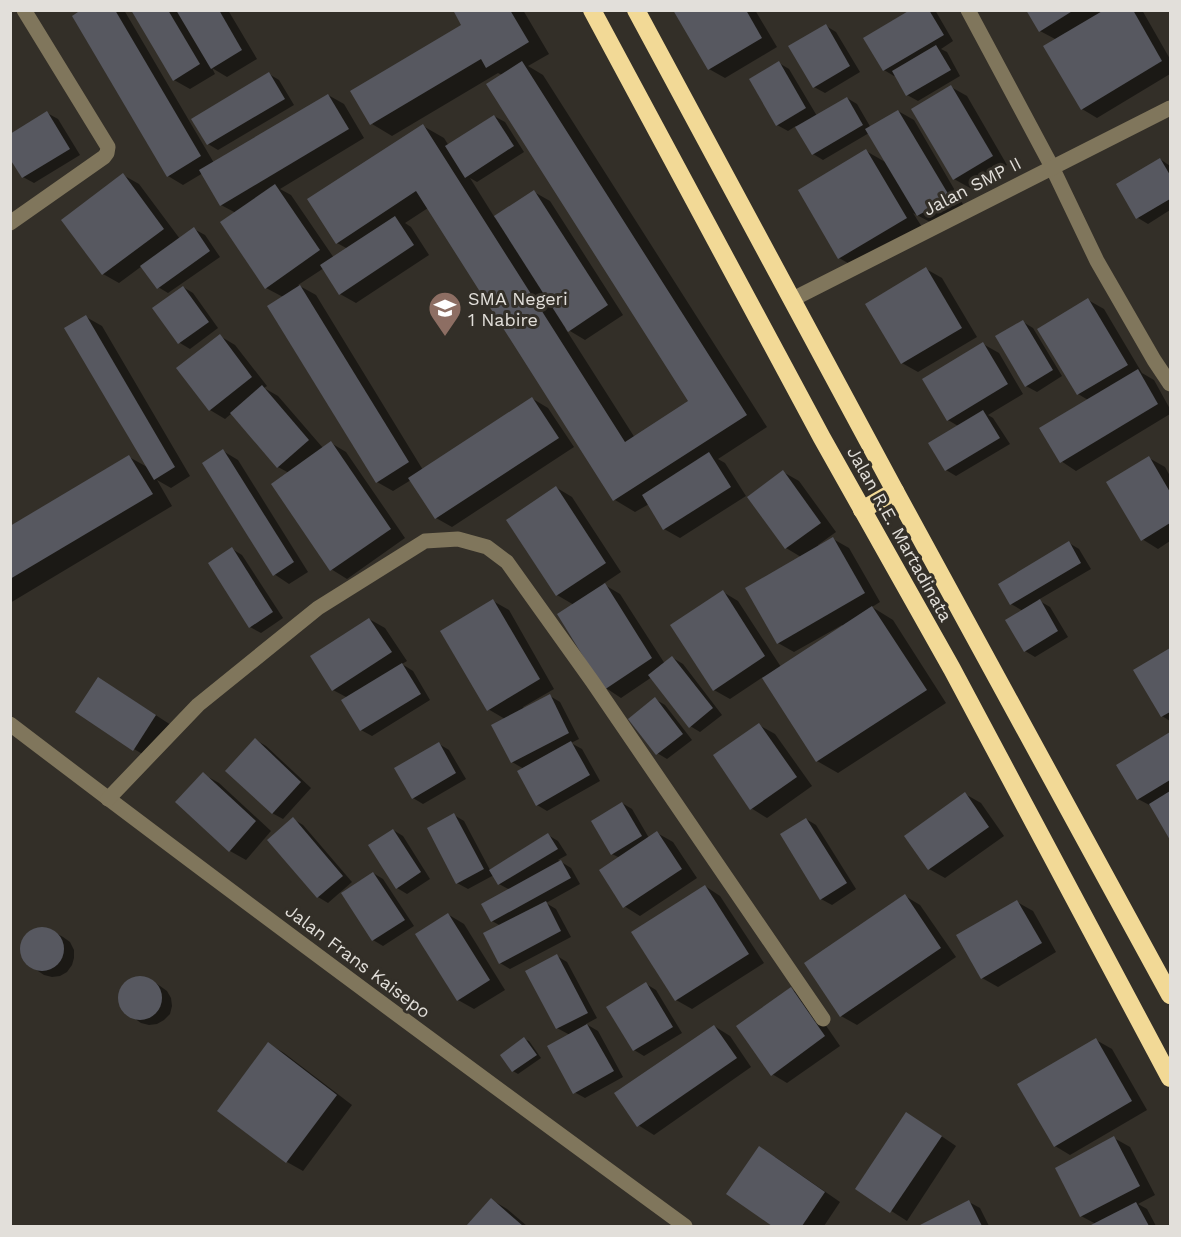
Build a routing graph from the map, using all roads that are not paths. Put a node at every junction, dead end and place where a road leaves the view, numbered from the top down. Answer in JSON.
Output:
{"nodes":[{"id":1,"x":24,"y":10,"type":"edge"},
{"id":2,"x":592,"y":10,"type":"edge"},
{"id":3,"x":636,"y":10,"type":"edge"},
{"id":4,"x":968,"y":10,"type":"edge"},
{"id":5,"x":1170,"y":108,"type":"edge"},
{"id":6,"x":1052,"y":167,"type":"junction"},
{"id":7,"x":10,"y":223,"type":"edge"},
{"id":8,"x":791,"y":300,"type":"junction"},
{"id":9,"x":1170,"y":384,"type":"edge"},
{"id":10,"x":895,"y":491,"type":"junction"},
{"id":11,"x":862,"y":510,"type":"junction"},
{"id":12,"x":10,"y":724,"type":"edge"},
{"id":13,"x":108,"y":799,"type":"junction"},
{"id":14,"x":1170,"y":995,"type":"edge"},
{"id":15,"x":822,"y":1019,"type":"dead end"},
{"id":16,"x":1170,"y":1078,"type":"edge"},
{"id":17,"x":685,"y":1227,"type":"edge"}],
"edges":[{"from":1,"to":7,"type":"street"},
{"from":2,"to":11,"type":"highway","name":"Jalan R.E. Martadinata"},
{"from":3,"to":8,"type":"highway","name":"Jalan R.E. Martadinata"},
{"from":4,"to":6,"type":"street"},
{"from":5,"to":6,"type":"street","name":"Jalan SMP II"},
{"from":6,"to":8,"type":"street","name":"Jalan SMP II"},
{"from":6,"to":9,"type":"street"},
{"from":8,"to":10,"type":"highway","name":"Jalan R.E. Martadinata"},
{"from":10,"to":11,"type":"highway"},
{"from":10,"to":14,"type":"highway","name":"Jalan R.E. Martadinata"},
{"from":11,"to":16,"type":"highway","name":"Jalan R.E. Martadinata"},
{"from":12,"to":13,"type":"street","name":"Jalan Frans Kaisepo"},
{"from":13,"to":15,"type":"street"},
{"from":13,"to":17,"type":"street","name":"Jalan Frans Kaisepo"}]}
